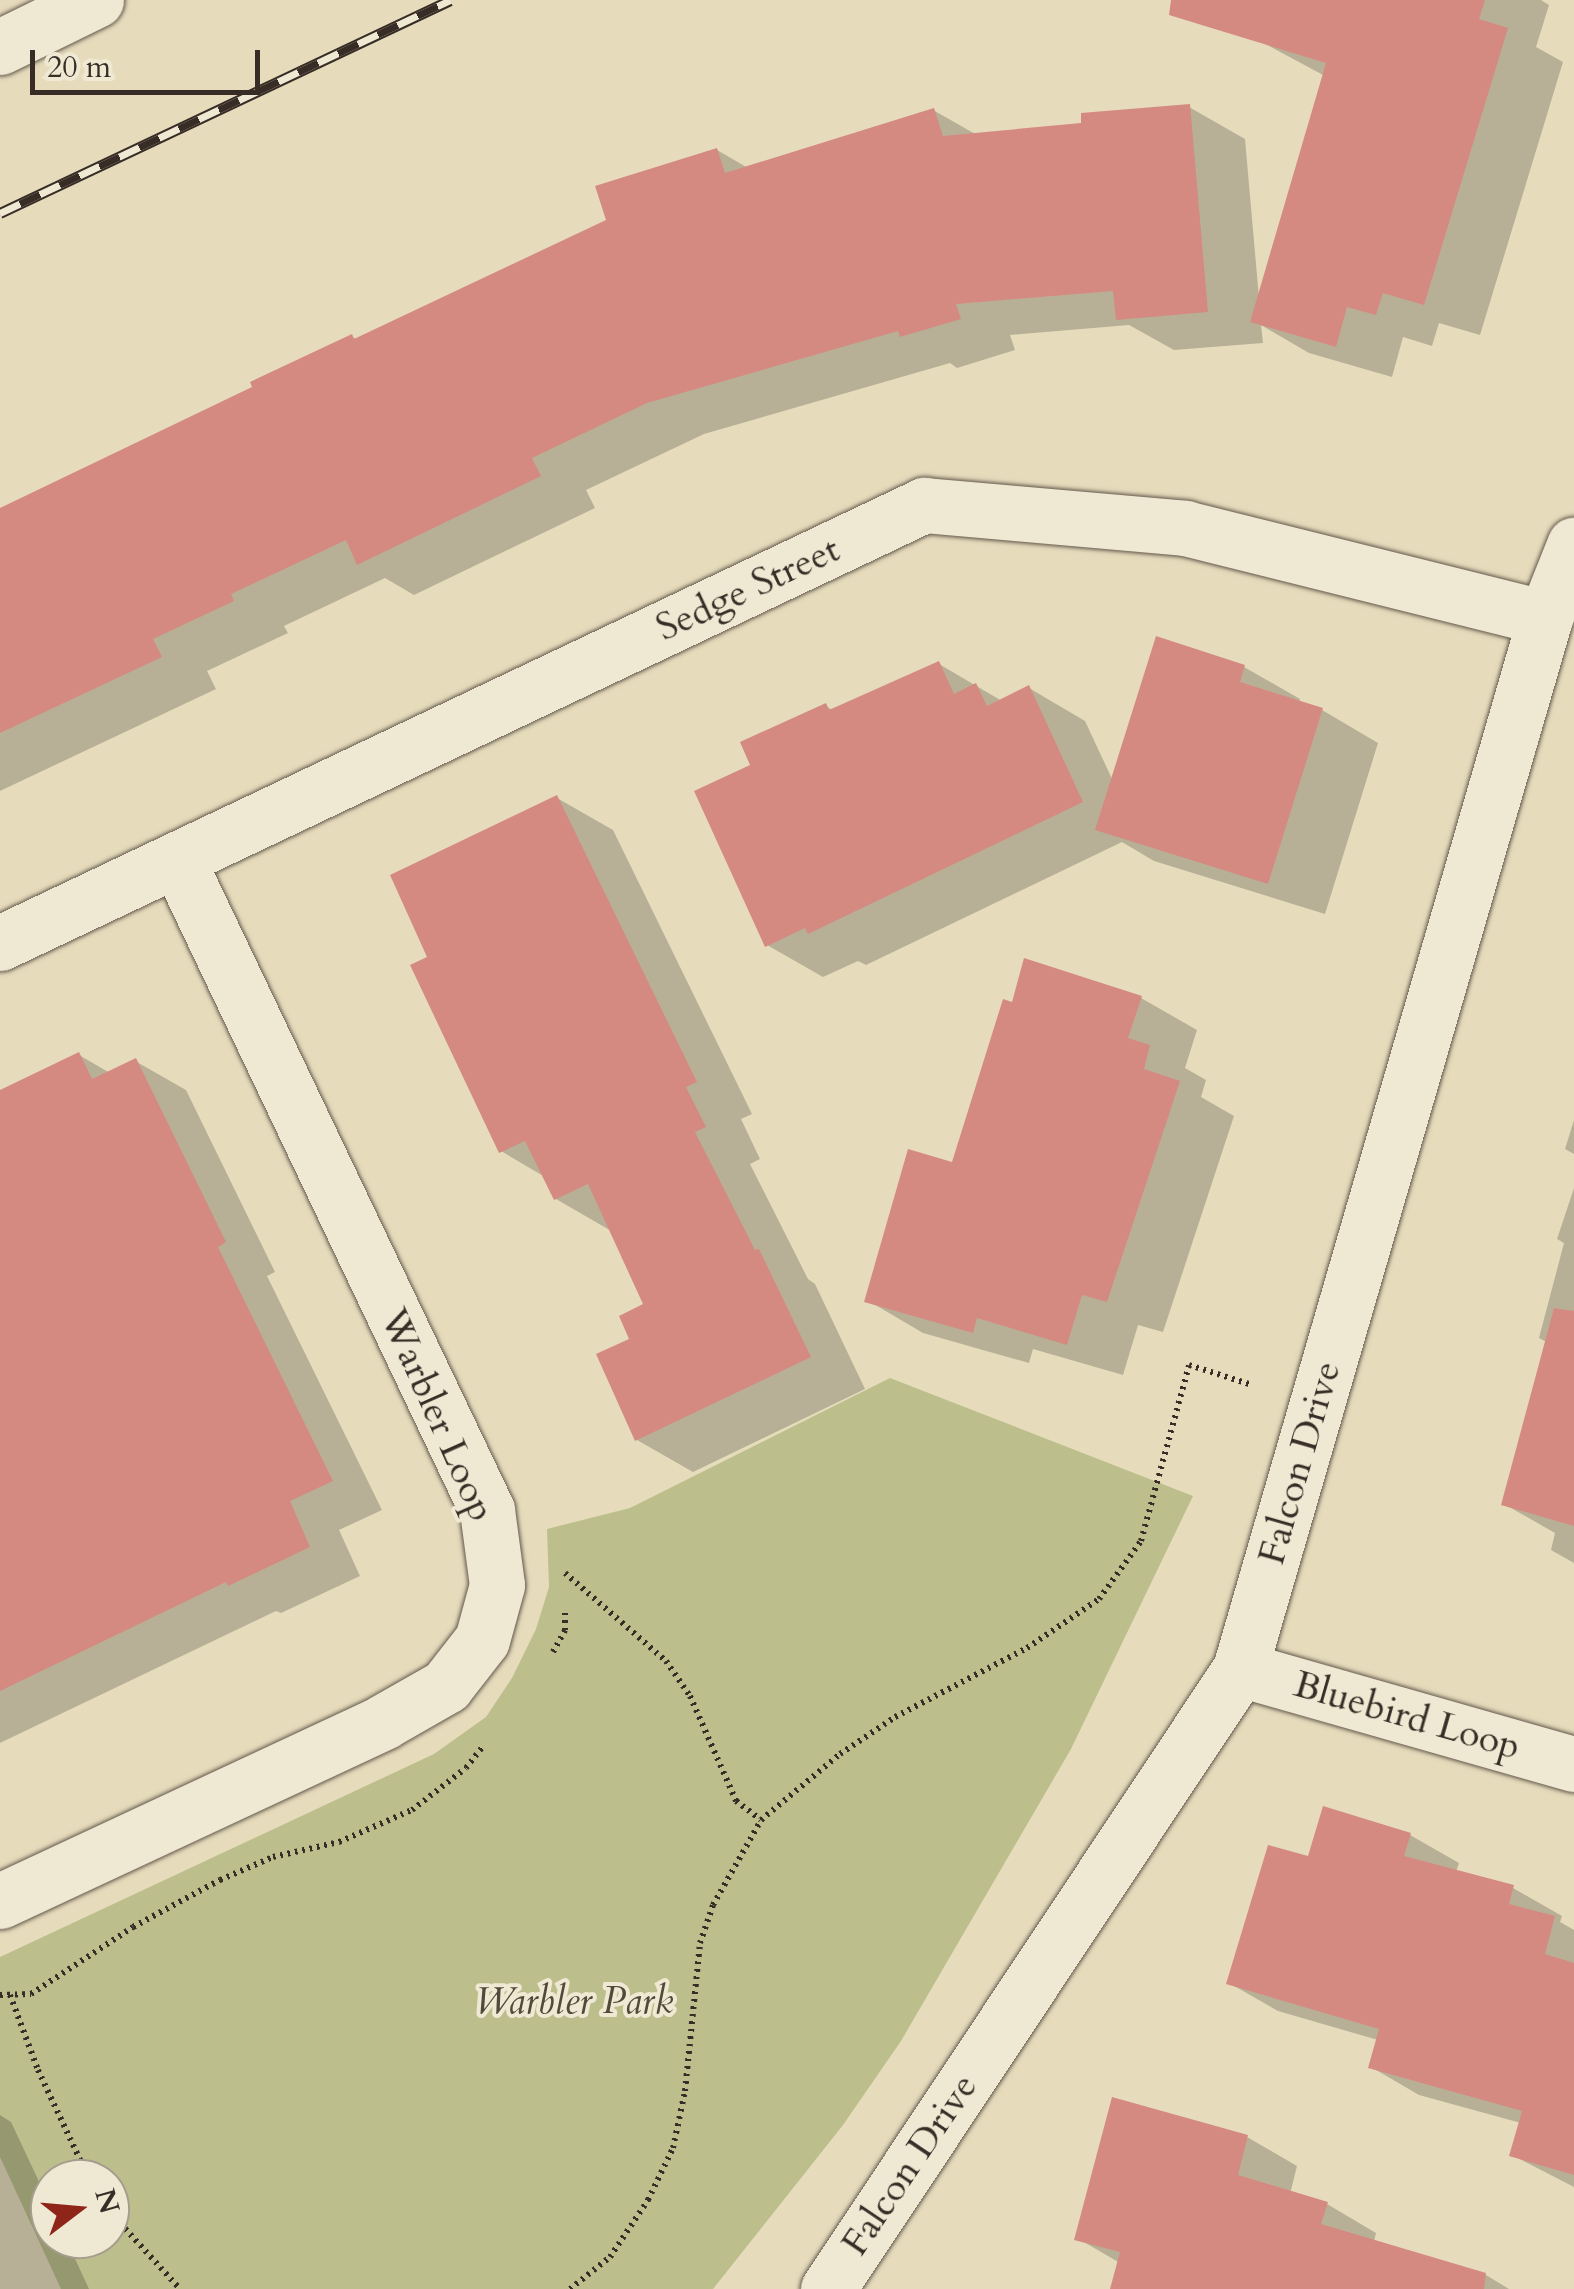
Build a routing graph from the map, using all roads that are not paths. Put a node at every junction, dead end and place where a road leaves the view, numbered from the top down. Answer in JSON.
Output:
{"nodes":[{"id":1,"x":96,"y":0,"type":"edge"},
{"id":2,"x":0,"y":47,"type":"edge"},
{"id":3,"x":1574,"y":545,"type":"edge"},
{"id":4,"x":1545,"y":618,"type":"junction"},
{"id":5,"x":177,"y":860,"type":"junction"},
{"id":6,"x":0,"y":943,"type":"edge"},
{"id":7,"x":1240,"y":1669,"type":"junction"},
{"id":8,"x":1574,"y":1764,"type":"edge"},
{"id":9,"x":0,"y":1901,"type":"edge"},
{"id":10,"x":828,"y":2289,"type":"edge"}],
"edges":[{"from":1,"to":2,"type":"street"},
{"from":3,"to":4,"type":"street","name":"Falcon Drive"},
{"from":4,"to":5,"type":"street","name":"Sedge Street"},
{"from":4,"to":7,"type":"street","name":"Falcon Drive"},
{"from":5,"to":6,"type":"street","name":"Sedge Street"},
{"from":5,"to":9,"type":"street","name":"Warbler Loop"},
{"from":7,"to":8,"type":"street","name":"Bluebird Loop"},
{"from":7,"to":10,"type":"street","name":"Falcon Drive"}]}
